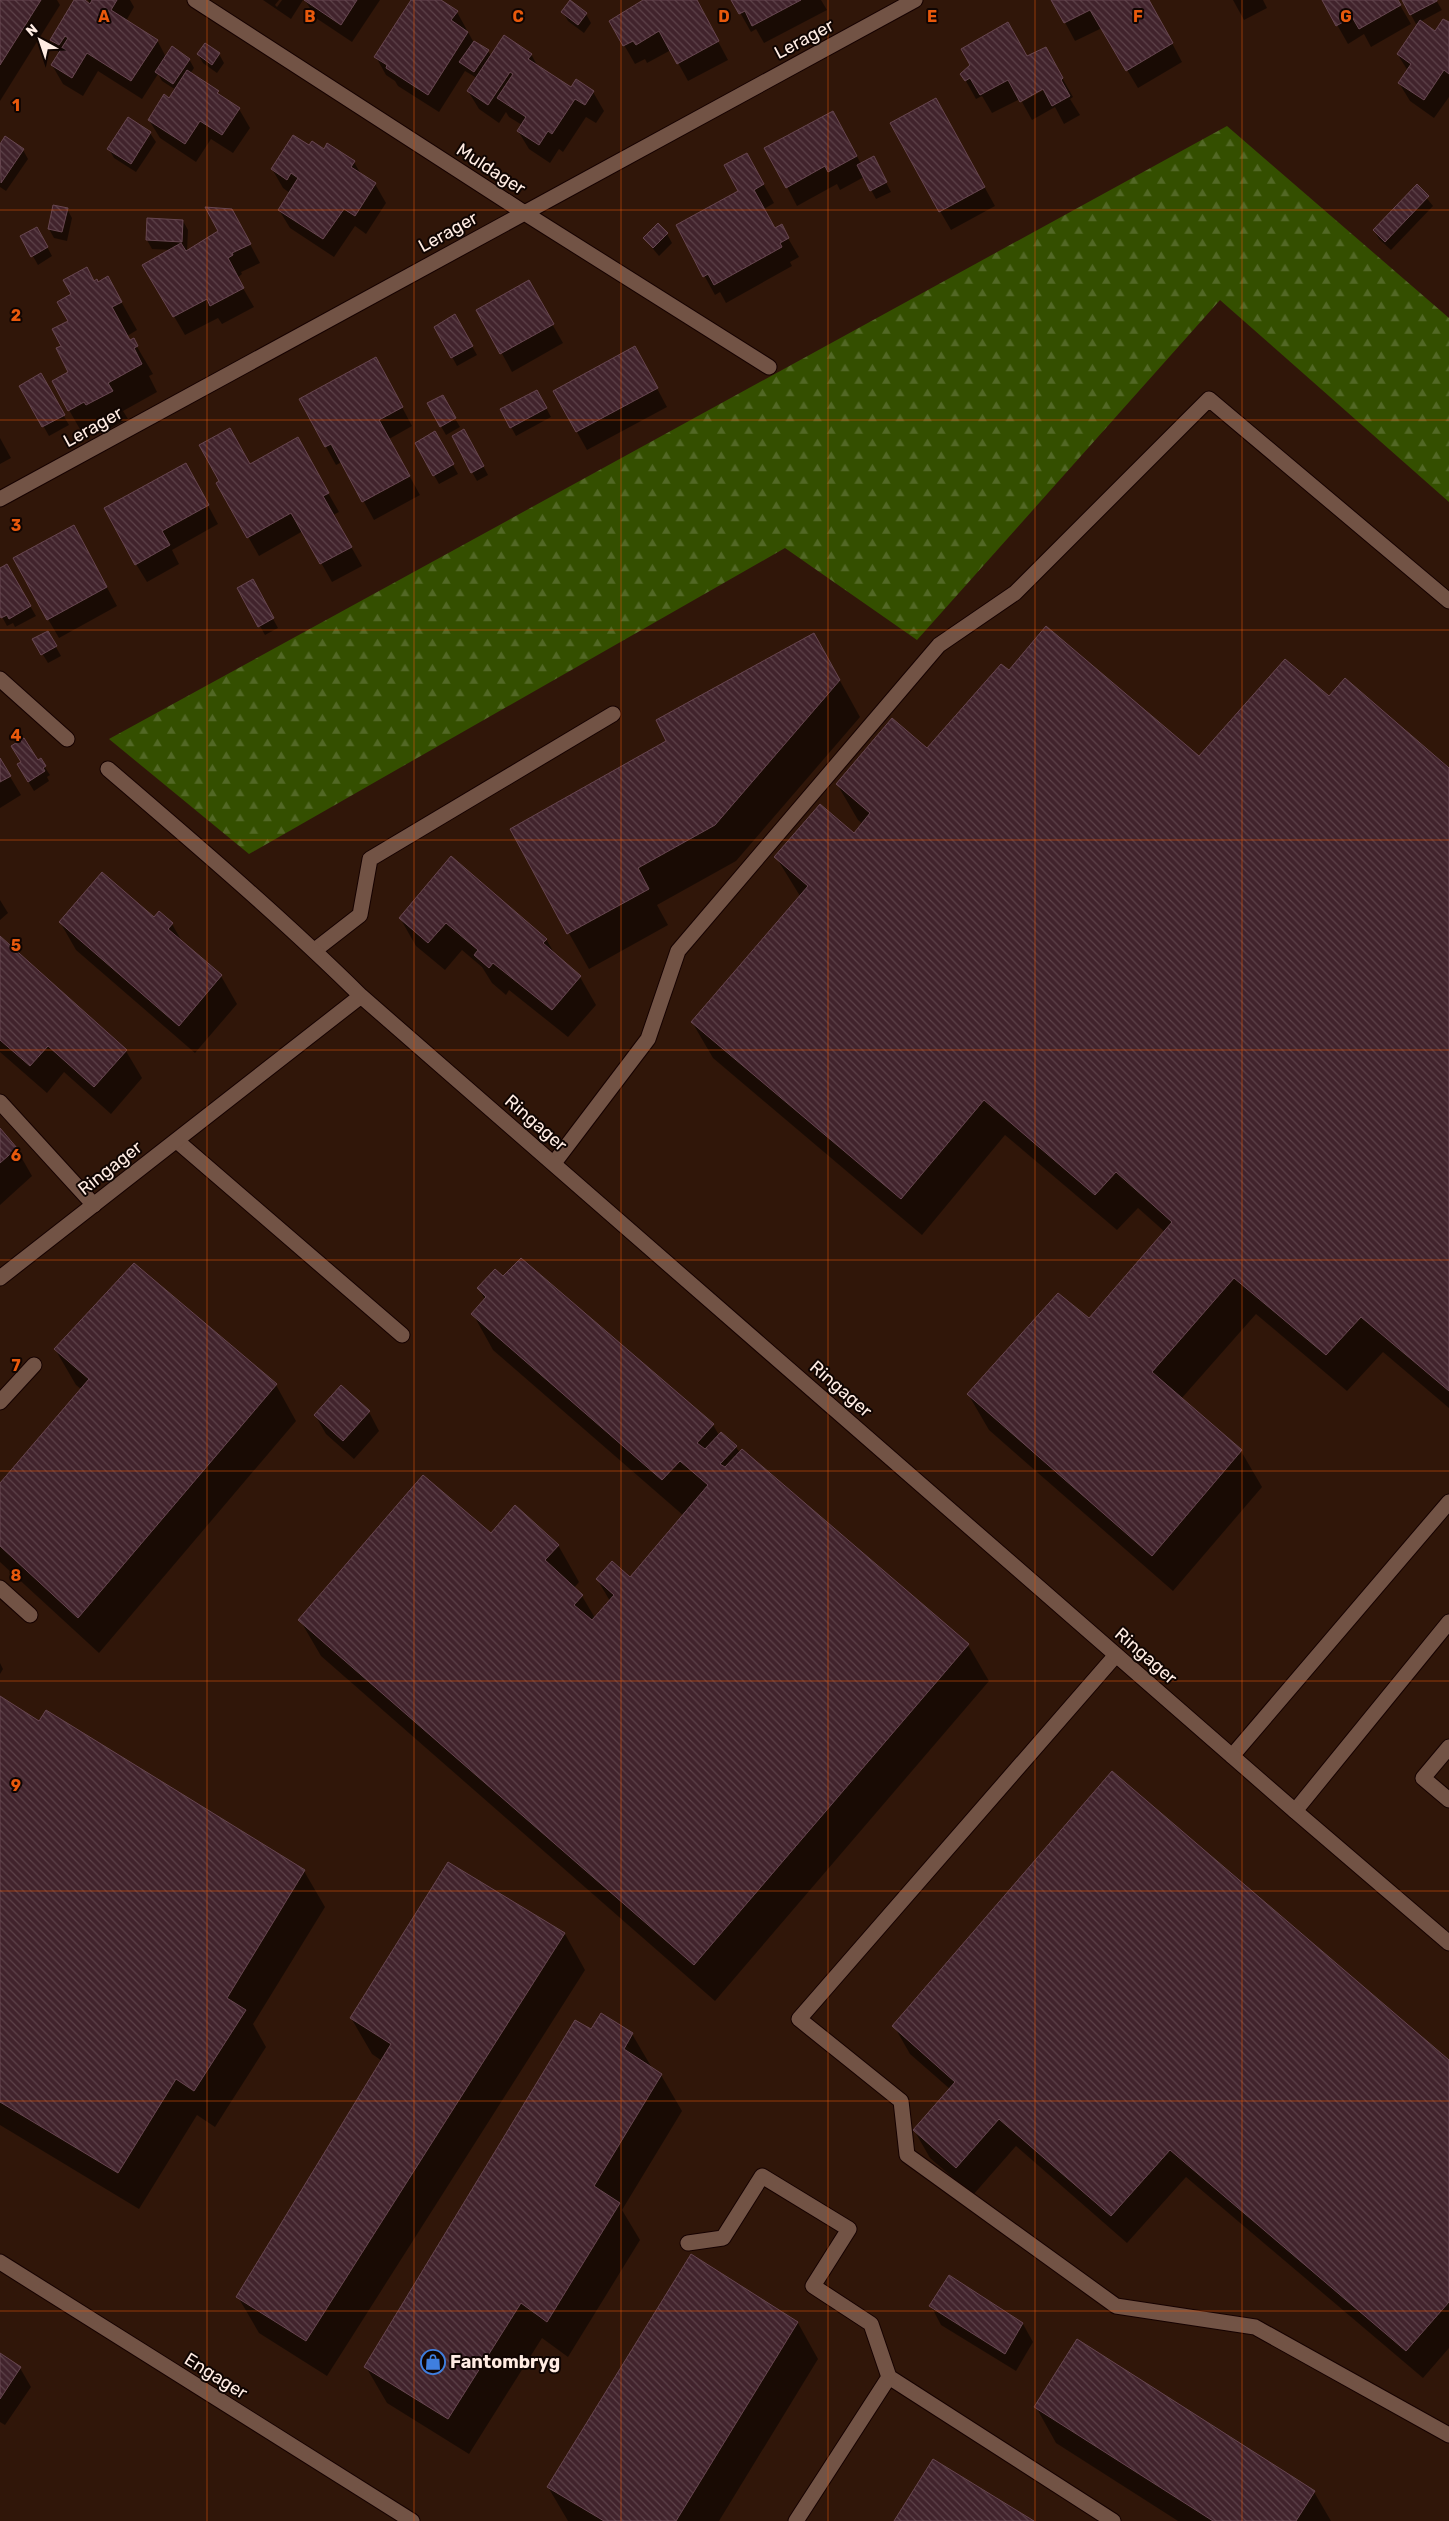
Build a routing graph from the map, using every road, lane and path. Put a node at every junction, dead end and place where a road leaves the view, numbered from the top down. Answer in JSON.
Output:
{"nodes":[{"id":1,"x":195,"y":0,"type":"edge"},
{"id":2,"x":915,"y":0,"type":"edge"},
{"id":3,"x":523,"y":212,"type":"junction"},
{"id":4,"x":768,"y":367,"type":"dead end"},
{"id":5,"x":0,"y":499,"type":"edge"},
{"id":6,"x":1449,"y":602,"type":"edge"},
{"id":7,"x":0,"y":679,"type":"edge"},
{"id":8,"x":613,"y":714,"type":"dead end"},
{"id":9,"x":67,"y":739,"type":"dead end"},
{"id":10,"x":108,"y":769,"type":"dead end"},
{"id":11,"x":315,"y":950,"type":"junction"},
{"id":12,"x":361,"y":996,"type":"junction"},
{"id":13,"x":0,"y":1102,"type":"edge"},
{"id":14,"x":177,"y":1141,"type":"junction"},
{"id":15,"x":554,"y":1164,"type":"junction"},
{"id":16,"x":94,"y":1205,"type":"junction"},
{"id":17,"x":0,"y":1278,"type":"edge"},
{"id":18,"x":402,"y":1335,"type":"dead end"},
{"id":19,"x":34,"y":1365,"type":"dead end"},
{"id":20,"x":0,"y":1402,"type":"edge"},
{"id":21,"x":1449,"y":1502,"type":"edge"},
{"id":22,"x":0,"y":1588,"type":"edge"},
{"id":23,"x":30,"y":1615,"type":"dead end"},
{"id":24,"x":1449,"y":1622,"type":"edge"},
{"id":25,"x":1116,"y":1655,"type":"junction"},
{"id":26,"x":1449,"y":1747,"type":"edge"},
{"id":27,"x":1232,"y":1756,"type":"junction"},
{"id":28,"x":1449,"y":1800,"type":"edge"},
{"id":29,"x":1295,"y":1812,"type":"junction"},
{"id":30,"x":1449,"y":1943,"type":"edge"},
{"id":31,"x":688,"y":2243,"type":"dead end"},
{"id":32,"x":0,"y":2262,"type":"edge"},
{"id":33,"x":888,"y":2377,"type":"junction"},
{"id":34,"x":1449,"y":2435,"type":"edge"},
{"id":35,"x":412,"y":2521,"type":"edge"},
{"id":36,"x":796,"y":2521,"type":"edge"},
{"id":37,"x":1113,"y":2521,"type":"edge"}],
"edges":[{"from":1,"to":3,"type":"street","name":"Muldager"},
{"from":2,"to":3,"type":"street","name":"Lerager"},
{"from":3,"to":4,"type":"street","name":"Muldager"},
{"from":3,"to":5,"type":"street","name":"Lerager"},
{"from":6,"to":15,"type":"street"},
{"from":7,"to":9,"type":"street"},
{"from":8,"to":11,"type":"street"},
{"from":10,"to":11,"type":"street","name":"Ringager"},
{"from":11,"to":12,"type":"street","name":"Ringager"},
{"from":12,"to":14,"type":"street","name":"Ringager"},
{"from":12,"to":15,"type":"street","name":"Ringager"},
{"from":13,"to":16,"type":"street"},
{"from":14,"to":16,"type":"street","name":"Ringager"},
{"from":14,"to":18,"type":"street"},
{"from":15,"to":25,"type":"street","name":"Ringager"},
{"from":16,"to":17,"type":"street","name":"Ringager"},
{"from":19,"to":20,"type":"street"},
{"from":21,"to":27,"type":"street"},
{"from":22,"to":23,"type":"street"},
{"from":24,"to":29,"type":"street"},
{"from":25,"to":27,"type":"street","name":"Ringager"},
{"from":25,"to":34,"type":"street"},
{"from":26,"to":28,"type":"street"},
{"from":27,"to":29,"type":"street","name":"Ringager"},
{"from":29,"to":30,"type":"street","name":"Ringager"},
{"from":31,"to":33,"type":"street"},
{"from":32,"to":35,"type":"street","name":"Engager"},
{"from":33,"to":36,"type":"street"},
{"from":33,"to":37,"type":"street"}]}
